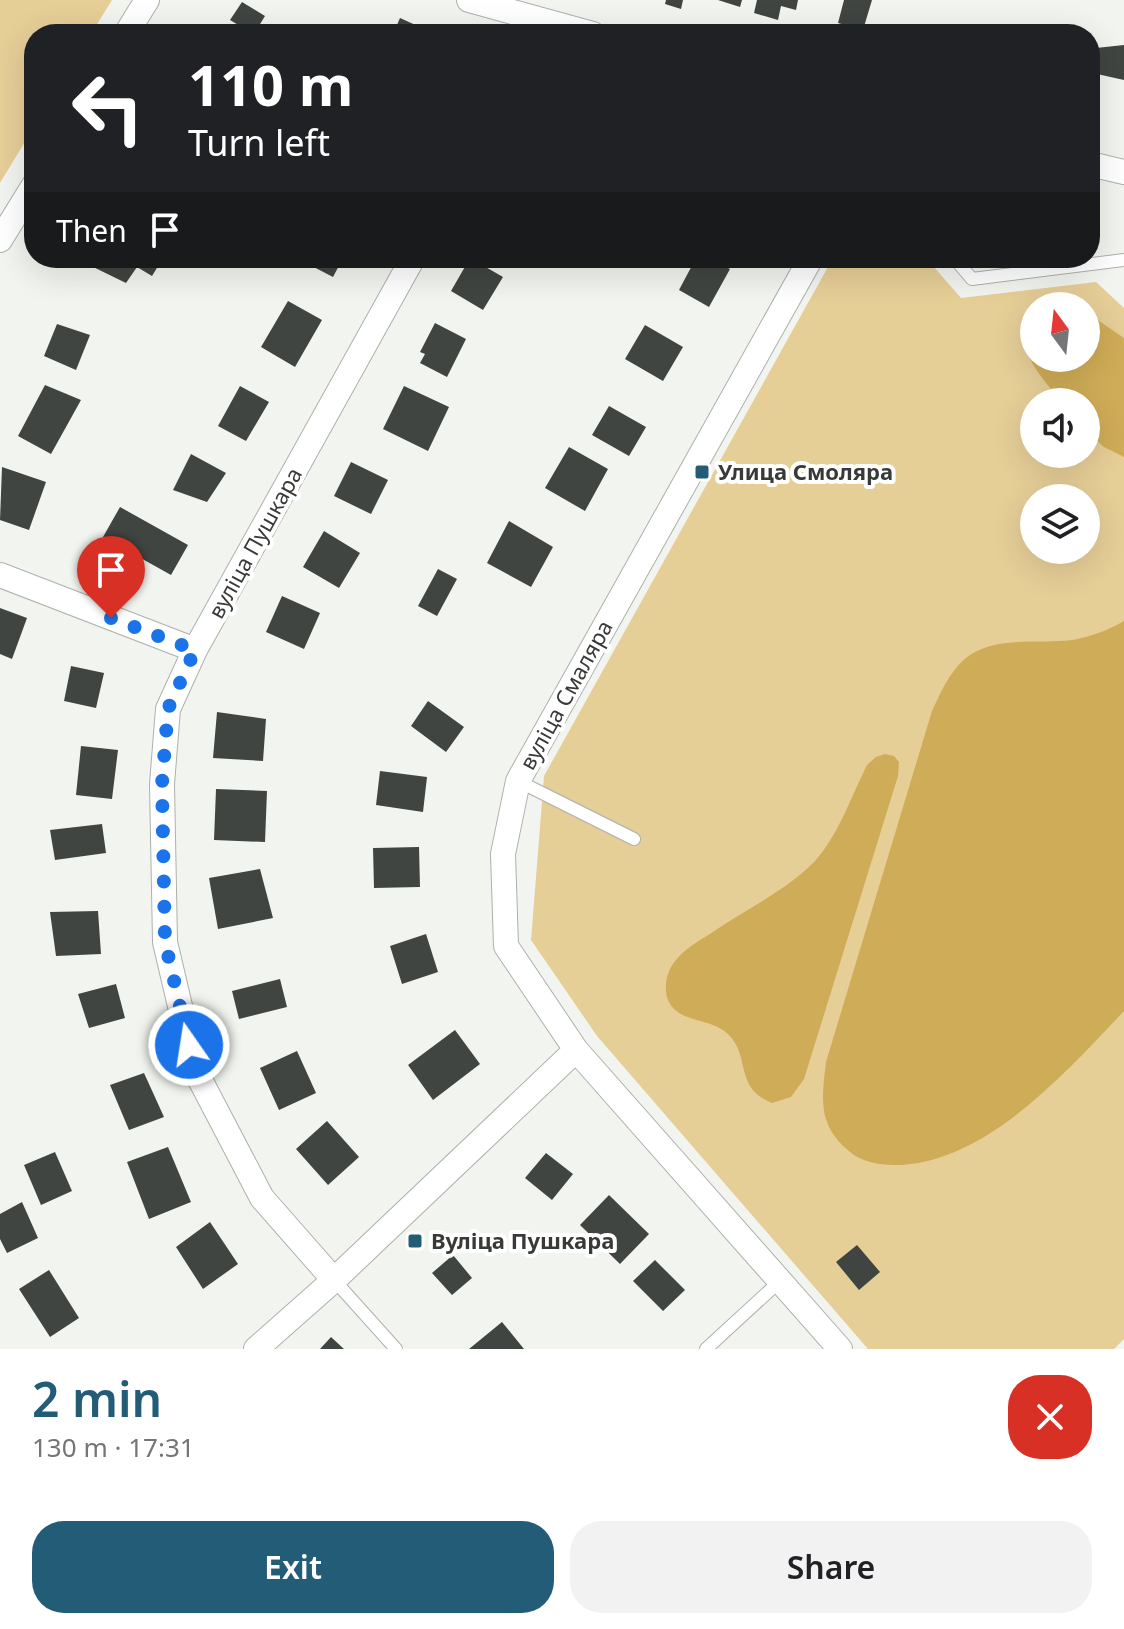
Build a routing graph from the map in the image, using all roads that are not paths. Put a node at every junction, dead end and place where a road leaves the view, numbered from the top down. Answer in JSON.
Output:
{"nodes":[{"id":1,"x":147,"y":0,"type":"edge"},
{"id":2,"x":469,"y":0,"type":"edge"},
{"id":3,"x":132,"y":24,"type":"edge"},
{"id":4,"x":530,"y":24,"type":"edge"},
{"id":5,"x":1100,"y":166,"type":"edge"},
{"id":6,"x":1124,"y":172,"type":"edge"},
{"id":7,"x":24,"y":201,"type":"edge"},
{"id":8,"x":0,"y":240,"type":"edge"},
{"id":9,"x":1124,"y":260,"type":"edge"},
{"id":10,"x":1100,"y":263,"type":"edge"},
{"id":11,"x":407,"y":268,"type":"edge"},
{"id":12,"x":805,"y":268,"type":"edge"},
{"id":13,"x":963,"y":268,"type":"edge"},
{"id":14,"x":1060,"y":268,"type":"edge"},
{"id":15,"x":0,"y":575,"type":"edge"},
{"id":16,"x":195,"y":650,"type":"junction"},
{"id":17,"x":518,"y":781,"type":"junction"},
{"id":18,"x":634,"y":839,"type":"dead end"},
{"id":19,"x":576,"y":1050,"type":"junction"},
{"id":20,"x":334,"y":1280,"type":"junction"},
{"id":21,"x":780,"y":1281,"type":"junction"},
{"id":22,"x":256,"y":1349,"type":"edge"},
{"id":23,"x":396,"y":1349,"type":"edge"},
{"id":24,"x":706,"y":1349,"type":"edge"},
{"id":25,"x":840,"y":1349,"type":"edge"}],
"edges":[{"from":1,"to":3,"type":"street"},
{"from":2,"to":4,"type":"street"},
{"from":5,"to":6,"type":"street"},
{"from":7,"to":8,"type":"street"},
{"from":9,"to":10,"type":"lane"},
{"from":11,"to":16,"type":"street","name":"вуліца Пушкара"},
{"from":12,"to":17,"type":"street","name":"вуліца Смаляра"},
{"from":13,"to":14,"type":"lane"},
{"from":15,"to":16,"type":"street"},
{"from":16,"to":20,"type":"street","name":"вуліца Пушкара"},
{"from":17,"to":18,"type":"lane"},
{"from":17,"to":19,"type":"street","name":"вуліца Смаляра"},
{"from":19,"to":20,"type":"street"},
{"from":19,"to":21,"type":"street","name":"вуліца Смаляра"},
{"from":20,"to":22,"type":"street"},
{"from":20,"to":23,"type":"lane"},
{"from":21,"to":24,"type":"lane"},
{"from":21,"to":25,"type":"street","name":"вуліца Смаляра"}]}
